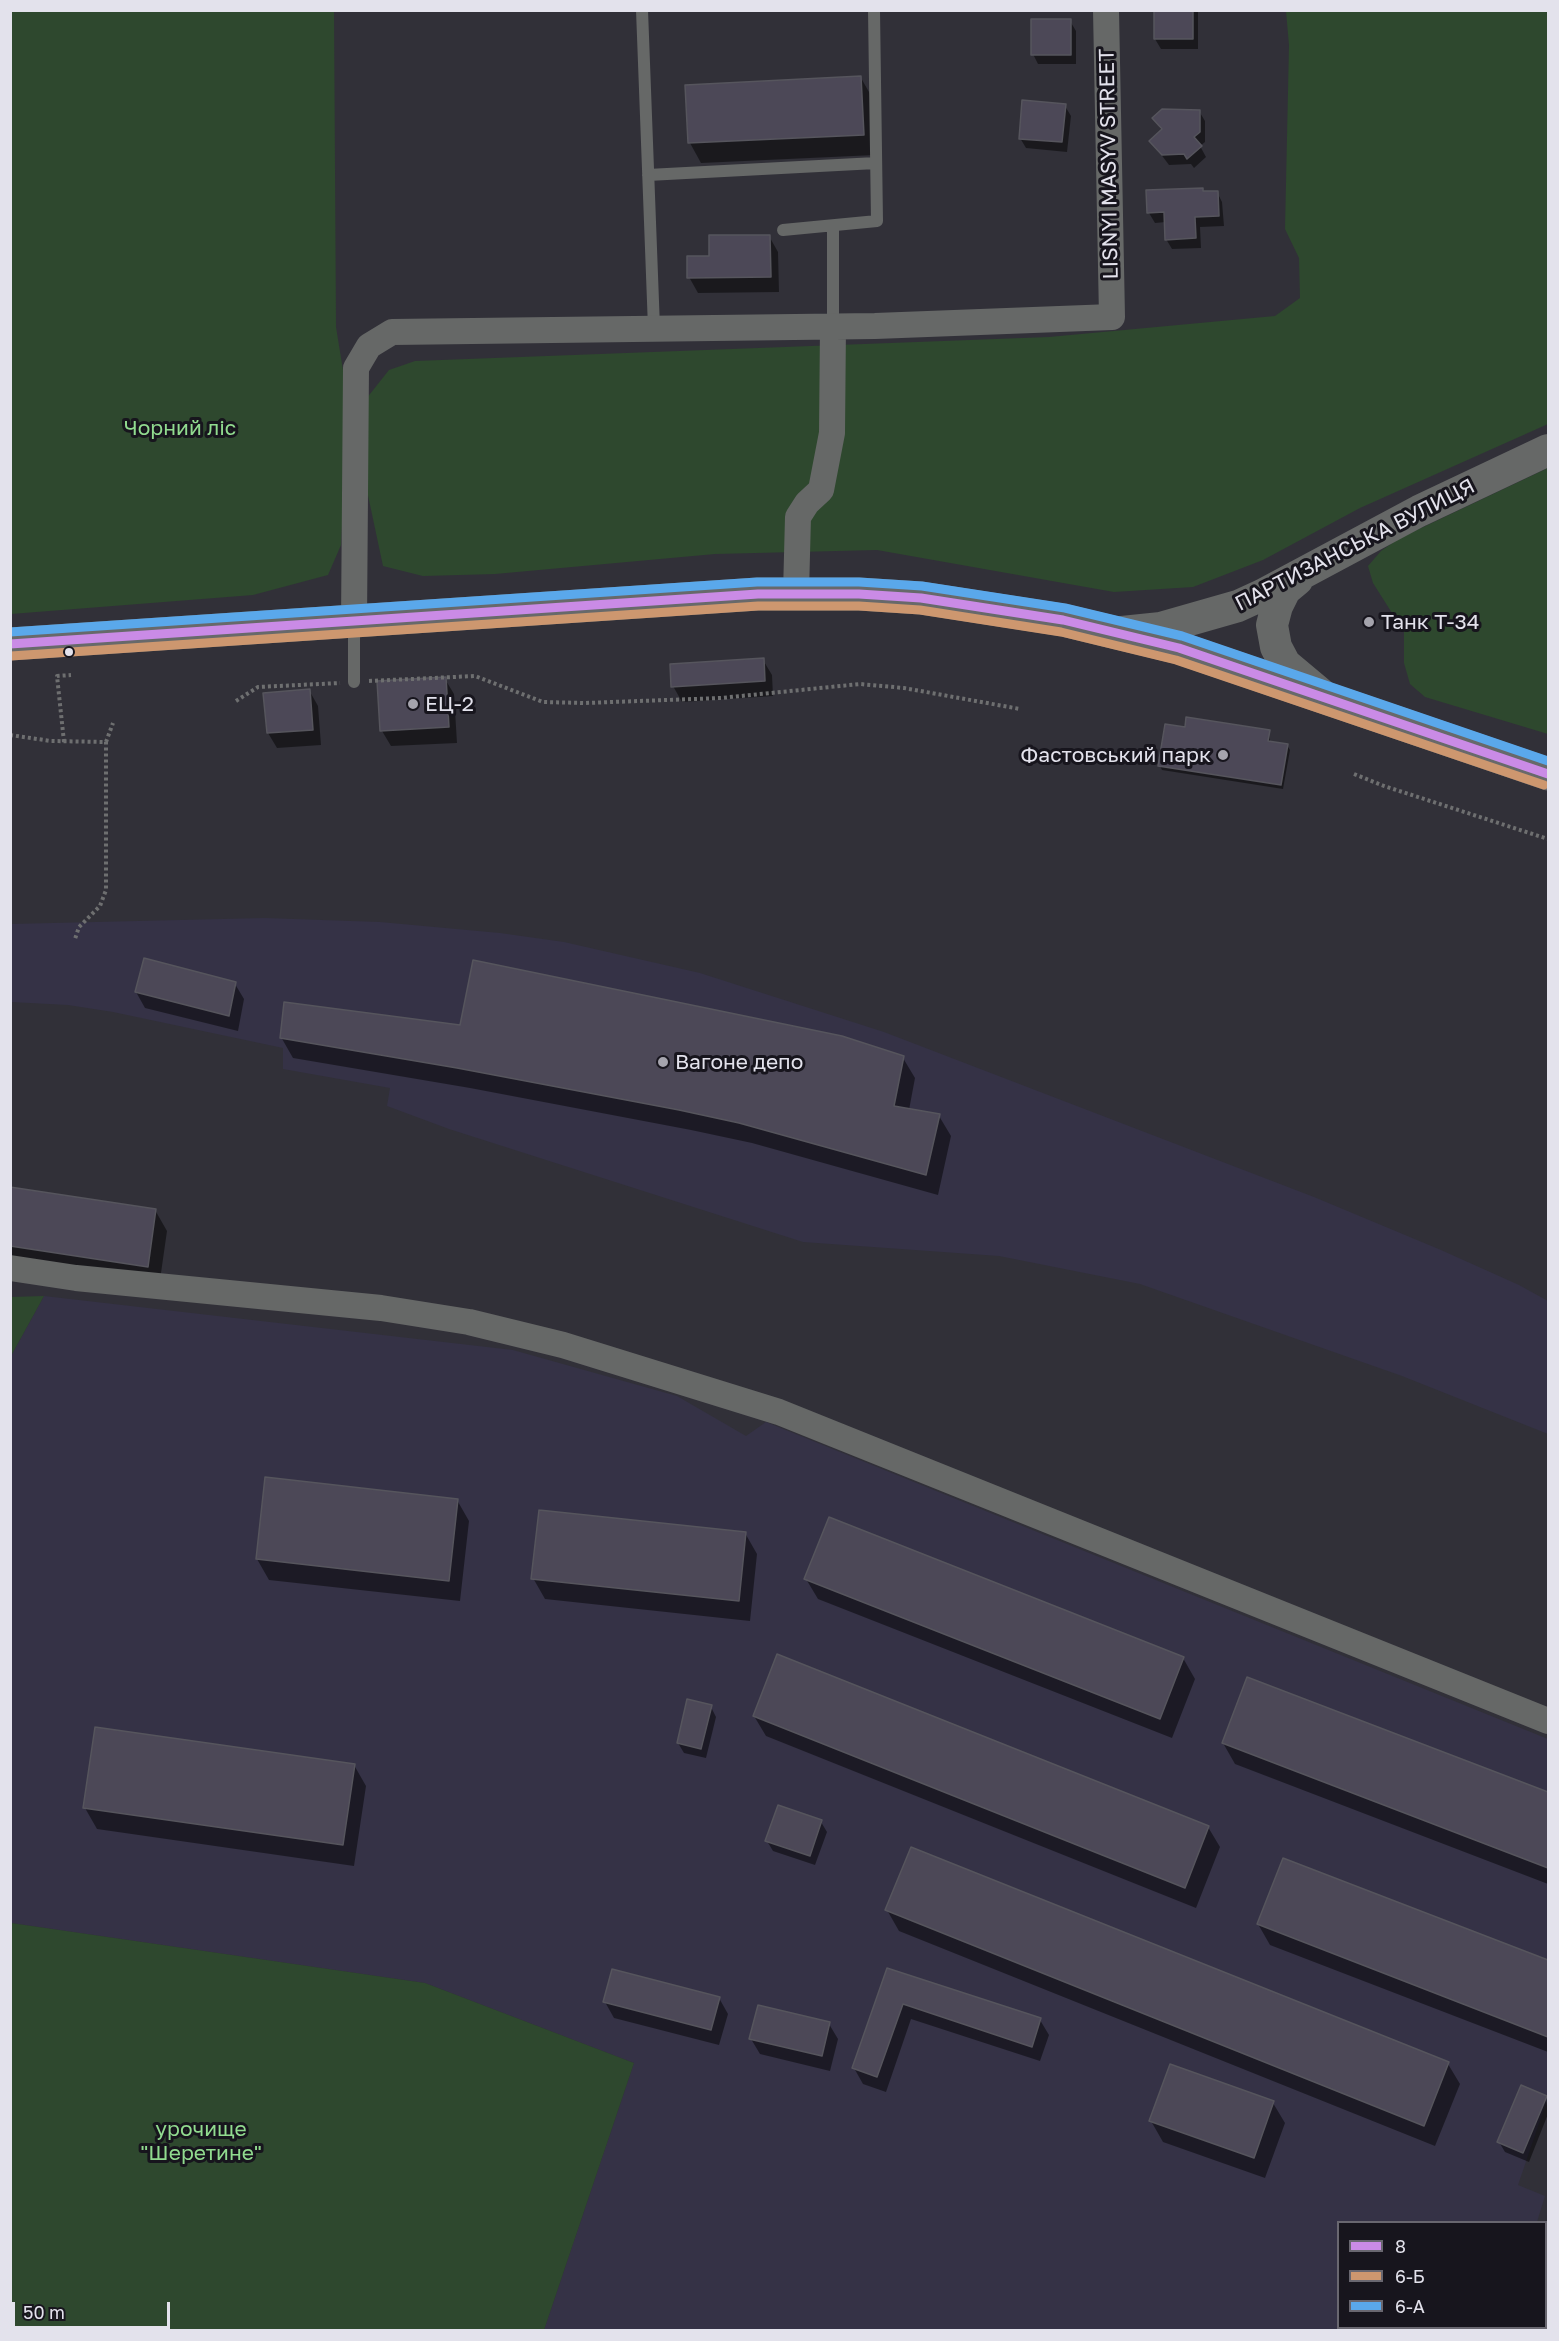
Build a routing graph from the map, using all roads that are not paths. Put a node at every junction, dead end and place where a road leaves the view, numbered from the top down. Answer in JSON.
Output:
{"nodes":[{"id":1,"x":642,"y":10,"type":"edge"},
{"id":2,"x":874,"y":10,"type":"edge"},
{"id":3,"x":1106,"y":10,"type":"edge"},
{"id":4,"x":876,"y":163,"type":"junction"},
{"id":5,"x":648,"y":175,"type":"junction"},
{"id":6,"x":833,"y":226,"type":"junction"},
{"id":7,"x":783,"y":230,"type":"dead end"},
{"id":8,"x":833,"y":326,"type":"junction"},
{"id":9,"x":654,"y":328,"type":"junction"},
{"id":10,"x":1548,"y":450,"type":"edge"},
{"id":11,"x":1305,"y":572,"type":"junction"},
{"id":12,"x":796,"y":592,"type":"junction"},
{"id":13,"x":354,"y":622,"type":"junction"},
{"id":14,"x":1121,"y":632,"type":"junction"},
{"id":15,"x":10,"y":644,"type":"edge"},
{"id":16,"x":354,"y":682,"type":"road end"},
{"id":17,"x":1322,"y":695,"type":"junction"},
{"id":18,"x":1548,"y":774,"type":"edge"},
{"id":19,"x":10,"y":1268,"type":"edge"},
{"id":20,"x":1548,"y":1721,"type":"edge"}],
"edges":[{"from":1,"to":5,"type":"lane"},
{"from":2,"to":4,"type":"lane"},
{"from":3,"to":8,"type":"street","name":"LISNYI MASYV STREET"},
{"from":4,"to":5,"type":"lane"},
{"from":4,"to":6,"type":"lane"},
{"from":5,"to":9,"type":"lane"},
{"from":6,"to":7,"type":"lane"},
{"from":6,"to":8,"type":"lane"},
{"from":8,"to":9,"type":"street"},
{"from":8,"to":12,"type":"street"},
{"from":9,"to":13,"type":"street"},
{"from":10,"to":11,"type":"street","name":"ПАРТИЗАНСЬКА ВУЛИЦЯ"},
{"from":11,"to":14,"type":"street","name":"ПАРТИЗАНСЬКА ВУЛИЦЯ"},
{"from":11,"to":17,"type":"street"},
{"from":12,"to":13,"type":"main road"},
{"from":12,"to":14,"type":"main road"},
{"from":13,"to":15,"type":"main road"},
{"from":13,"to":16,"type":"lane"},
{"from":14,"to":17,"type":"main road"},
{"from":17,"to":18,"type":"main road"},
{"from":19,"to":20,"type":"street"}]}
